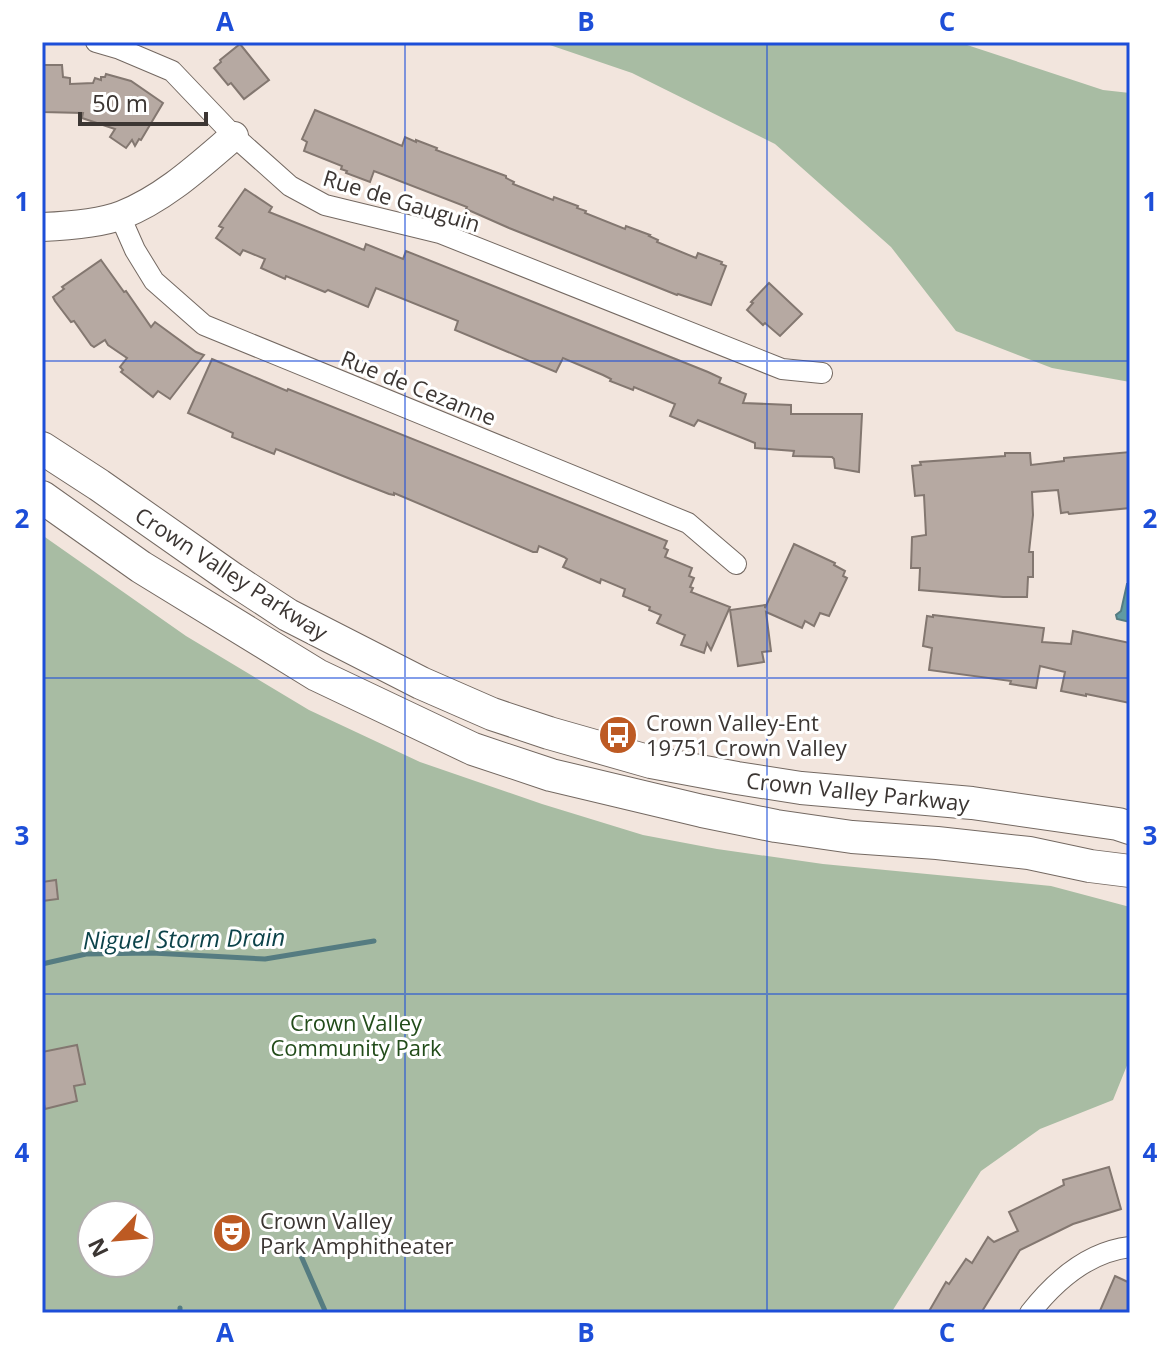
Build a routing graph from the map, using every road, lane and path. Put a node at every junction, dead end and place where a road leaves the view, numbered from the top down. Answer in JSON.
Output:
{"nodes":[{"id":1,"x":96,"y":42,"type":"edge"},
{"id":2,"x":234,"y":136,"type":"junction"},
{"id":3,"x":120,"y":216,"type":"junction"},
{"id":4,"x":42,"y":227,"type":"edge"},
{"id":5,"x":822,"y":373,"type":"dead end"},
{"id":6,"x":42,"y":448,"type":"edge"},
{"id":7,"x":42,"y":497,"type":"edge"},
{"id":8,"x":736,"y":564,"type":"dead end"},
{"id":9,"x":1130,"y":828,"type":"edge"},
{"id":10,"x":1130,"y":871,"type":"edge"},
{"id":11,"x":1130,"y":1247,"type":"edge"},
{"id":12,"x":1030,"y":1313,"type":"edge"}],
"edges":[{"from":1,"to":2,"type":"street","name":"Rue de Gauguin"},
{"from":2,"to":3,"type":"street"},
{"from":2,"to":5,"type":"street","name":"Rue de Gauguin"},
{"from":3,"to":4,"type":"street"},
{"from":3,"to":8,"type":"street","name":"Rue de Cezanne"},
{"from":6,"to":9,"type":"main road","name":"Crown Valley Parkway"},
{"from":7,"to":10,"type":"main road","name":"Crown Valley Parkway"},
{"from":11,"to":12,"type":"street"}]}
